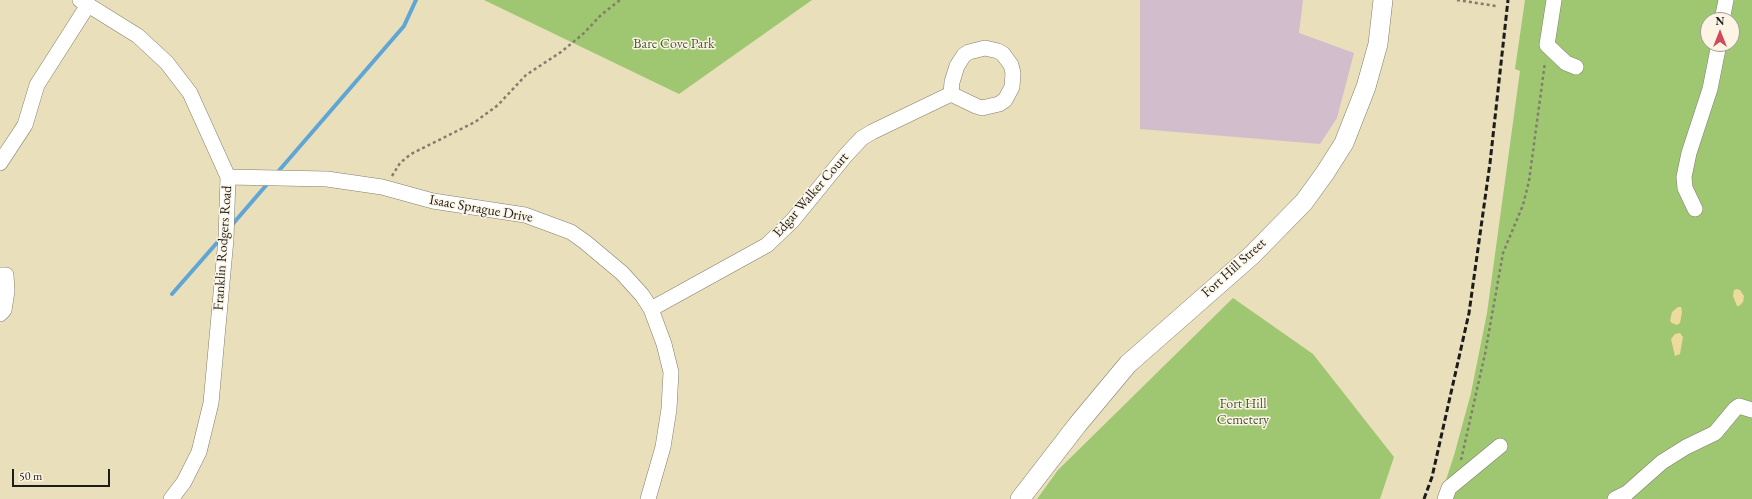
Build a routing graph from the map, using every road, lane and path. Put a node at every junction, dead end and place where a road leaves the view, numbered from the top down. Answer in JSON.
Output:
{"nodes":[{"id":1,"x":620,"y":0,"type":"edge"},
{"id":2,"x":1383,"y":0,"type":"edge"},
{"id":3,"x":1457,"y":0,"type":"edge"},
{"id":4,"x":1554,"y":0,"type":"edge"},
{"id":5,"x":1726,"y":0,"type":"edge"},
{"id":6,"x":84,"y":2,"type":"edge"},
{"id":7,"x":1496,"y":6,"type":"dead end"},
{"id":8,"x":1724,"y":12,"type":"edge"},
{"id":9,"x":1547,"y":45,"type":"junction"},
{"id":10,"x":1717,"y":52,"type":"edge"},
{"id":11,"x":1576,"y":67,"type":"dead end"},
{"id":12,"x":951,"y":94,"type":"junction"},
{"id":13,"x":0,"y":163,"type":"edge"},
{"id":14,"x":228,"y":177,"type":"junction"},
{"id":15,"x":388,"y":189,"type":"junction"},
{"id":16,"x":1695,"y":210,"type":"dead end"},
{"id":17,"x":0,"y":275,"type":"edge"},
{"id":18,"x":651,"y":309,"type":"junction"},
{"id":19,"x":0,"y":314,"type":"edge"},
{"id":20,"x":1752,"y":410,"type":"edge"},
{"id":21,"x":1500,"y":446,"type":"dead end"},
{"id":22,"x":1459,"y":466,"type":"dead end"},
{"id":23,"x":171,"y":499,"type":"edge"},
{"id":24,"x":648,"y":499,"type":"edge"},
{"id":25,"x":1020,"y":499,"type":"edge"},
{"id":26,"x":1445,"y":499,"type":"edge"},
{"id":27,"x":1615,"y":499,"type":"edge"}],
"edges":[{"from":1,"to":15,"type":"path"},
{"from":2,"to":25,"type":"main road","name":"Fort Hill Street"},
{"from":3,"to":7,"type":"path"},
{"from":4,"to":9,"type":"street"},
{"from":5,"to":8,"type":"street"},
{"from":6,"to":13,"type":"street"},
{"from":6,"to":14,"type":"street","name":"Franklin Rodgers Road"},
{"from":9,"to":11,"type":"street"},
{"from":9,"to":22,"type":"path"},
{"from":10,"to":16,"type":"street"},
{"from":12,"to":12,"type":"street"},
{"from":12,"to":18,"type":"street","name":"Edgar Walker Court"},
{"from":14,"to":15,"type":"street","name":"Isaac Sprague Drive"},
{"from":14,"to":23,"type":"street","name":"Franklin Rodgers Road"},
{"from":15,"to":18,"type":"street","name":"Isaac Sprague Drive"},
{"from":17,"to":19,"type":"street"},
{"from":18,"to":24,"type":"street","name":"Isaac Sprague Drive"},
{"from":20,"to":27,"type":"street"},
{"from":21,"to":26,"type":"street"}]}
